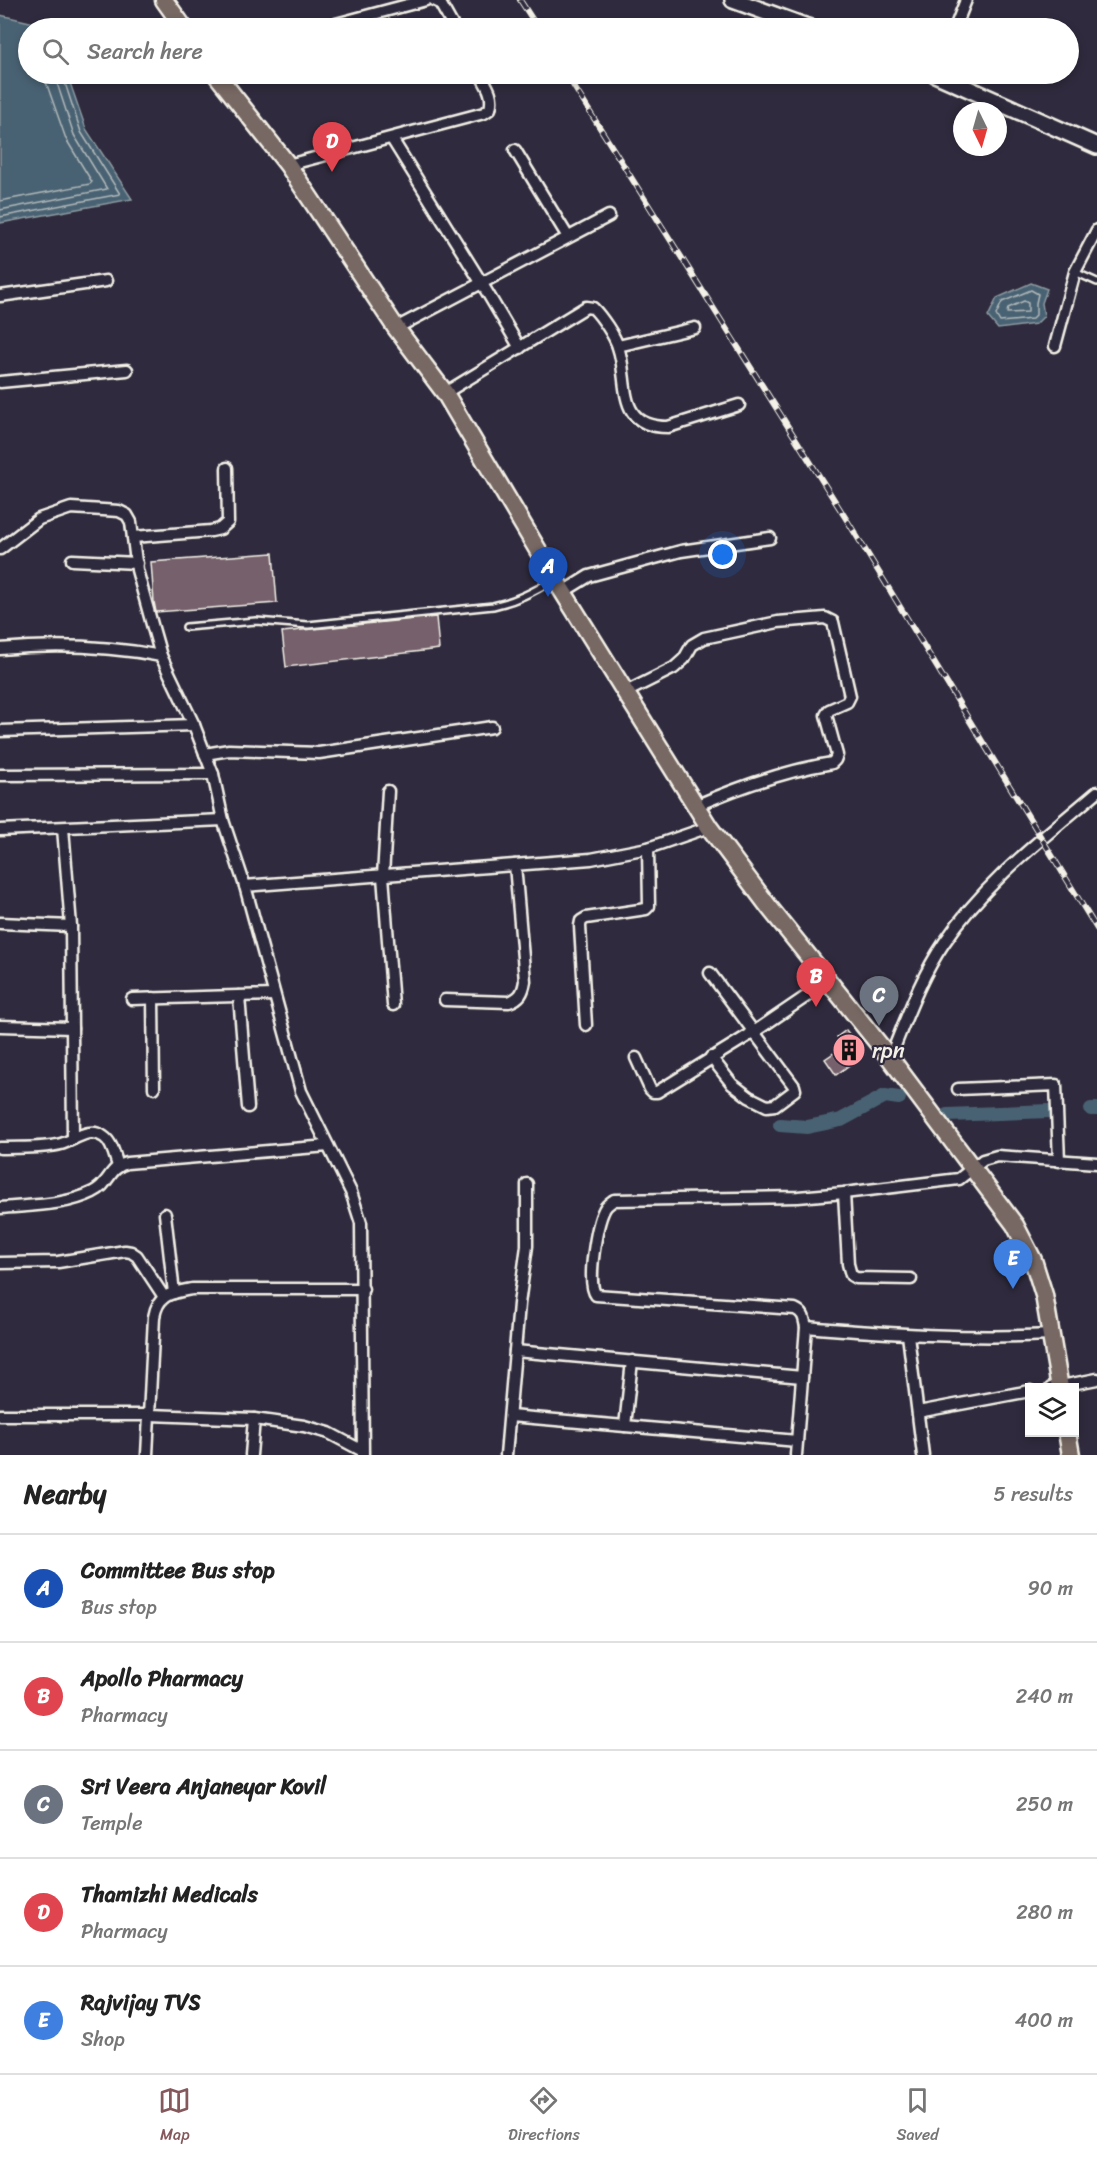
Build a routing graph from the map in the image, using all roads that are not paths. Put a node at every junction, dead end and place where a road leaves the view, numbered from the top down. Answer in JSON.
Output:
{"nodes":[{"id":1,"x":164,"y":0,"type":"edge"},
{"id":2,"x":426,"y":0,"type":"edge"},
{"id":3,"x":434,"y":0,"type":"edge"},
{"id":4,"x":733,"y":0,"type":"edge"},
{"id":5,"x":966,"y":0,"type":"edge"},
{"id":6,"x":177,"y":18,"type":"edge"},
{"id":7,"x":358,"y":18,"type":"edge"},
{"id":8,"x":448,"y":18,"type":"edge"},
{"id":9,"x":782,"y":18,"type":"edge"},
{"id":10,"x":959,"y":18,"type":"edge"},
{"id":11,"x":224,"y":84,"type":"edge"},
{"id":12,"x":486,"y":84,"type":"edge"},
{"id":13,"x":959,"y":84,"type":"edge"},
{"id":14,"x":392,"y":138,"type":"junction"},
{"id":15,"x":1097,"y":146,"type":"edge"},
{"id":16,"x":515,"y":150,"type":"dead end"},
{"id":17,"x":288,"y":165,"type":"junction"},
{"id":18,"x":609,"y":216,"type":"dead end"},
{"id":19,"x":1097,"y":230,"type":"edge"},
{"id":20,"x":568,"y":237,"type":"junction"},
{"id":21,"x":1075,"y":272,"type":"junction"},
{"id":22,"x":106,"y":281,"type":"dead end"},
{"id":23,"x":481,"y":282,"type":"junction"},
{"id":24,"x":1097,"y":282,"type":"edge"},
{"id":25,"x":0,"y":296,"type":"edge"},
{"id":26,"x":396,"y":328,"type":"junction"},
{"id":27,"x":695,"y":328,"type":"dead end"},
{"id":28,"x":618,"y":346,"type":"junction"},
{"id":29,"x":1055,"y":346,"type":"dead end"},
{"id":30,"x":520,"y":348,"type":"junction"},
{"id":31,"x":127,"y":370,"type":"dead end"},
{"id":32,"x":0,"y":382,"type":"edge"},
{"id":33,"x":445,"y":393,"type":"junction"},
{"id":34,"x":739,"y":405,"type":"dead end"},
{"id":35,"x":227,"y":468,"type":"dead end"},
{"id":36,"x":133,"y":537,"type":"junction"},
{"id":37,"x":770,"y":538,"type":"dead end"},
{"id":38,"x":0,"y":549,"type":"edge"},
{"id":39,"x":72,"y":560,"type":"dead end"},
{"id":40,"x":137,"y":563,"type":"junction"},
{"id":41,"x":559,"y":586,"type":"junction"},
{"id":42,"x":186,"y":627,"type":"dead end"},
{"id":43,"x":0,"y":649,"type":"edge"},
{"id":44,"x":161,"y":656,"type":"junction"},
{"id":45,"x":624,"y":693,"type":"junction"},
{"id":46,"x":194,"y":725,"type":"junction"},
{"id":47,"x":492,"y":727,"type":"dead end"},
{"id":48,"x":0,"y":731,"type":"edge"},
{"id":49,"x":204,"y":754,"type":"junction"},
{"id":50,"x":213,"y":774,"type":"junction"},
{"id":51,"x":0,"y":775,"type":"edge"},
{"id":52,"x":388,"y":791,"type":"dead end"},
{"id":53,"x":1097,"y":792,"type":"edge"},
{"id":54,"x":695,"y":806,"type":"junction"},
{"id":55,"x":223,"y":820,"type":"junction"},
{"id":56,"x":709,"y":827,"type":"junction"},
{"id":57,"x":63,"y":828,"type":"junction"},
{"id":58,"x":0,"y":830,"type":"edge"},
{"id":59,"x":648,"y":848,"type":"junction"},
{"id":60,"x":515,"y":865,"type":"junction"},
{"id":61,"x":383,"y":876,"type":"junction"},
{"id":62,"x":244,"y":886,"type":"junction"},
{"id":63,"x":0,"y":923,"type":"edge"},
{"id":64,"x":71,"y":926,"type":"junction"},
{"id":65,"x":710,"y":973,"type":"dead end"},
{"id":66,"x":829,"y":981,"type":"junction"},
{"id":67,"x":239,"y":996,"type":"junction"},
{"id":68,"x":274,"y":996,"type":"junction"},
{"id":69,"x":153,"y":998,"type":"junction"},
{"id":70,"x":132,"y":999,"type":"dead end"},
{"id":71,"x":445,"y":1000,"type":"dead end"},
{"id":72,"x":393,"y":1005,"type":"dead end"},
{"id":73,"x":586,"y":1025,"type":"dead end"},
{"id":74,"x":0,"y":1026,"type":"edge"},
{"id":75,"x":72,"y":1028,"type":"junction"},
{"id":76,"x":754,"y":1032,"type":"junction"},
{"id":77,"x":711,"y":1057,"type":"junction"},
{"id":78,"x":636,"y":1058,"type":"dead end"},
{"id":79,"x":890,"y":1058,"type":"junction"},
{"id":80,"x":154,"y":1088,"type":"dead end"},
{"id":81,"x":958,"y":1089,"type":"dead end"},
{"id":82,"x":248,"y":1107,"type":"dead end"},
{"id":83,"x":73,"y":1139,"type":"junction"},
{"id":84,"x":328,"y":1146,"type":"junction"},
{"id":85,"x":0,"y":1148,"type":"edge"},
{"id":86,"x":1059,"y":1161,"type":"junction"},
{"id":87,"x":1097,"y":1163,"type":"edge"},
{"id":88,"x":118,"y":1166,"type":"junction"},
{"id":89,"x":973,"y":1168,"type":"junction"},
{"id":90,"x":527,"y":1184,"type":"dead end"},
{"id":91,"x":844,"y":1193,"type":"junction"},
{"id":92,"x":0,"y":1208,"type":"edge"},
{"id":93,"x":165,"y":1214,"type":"dead end"},
{"id":94,"x":0,"y":1263,"type":"edge"},
{"id":95,"x":911,"y":1279,"type":"dead end"},
{"id":96,"x":363,"y":1289,"type":"junction"},
{"id":97,"x":169,"y":1295,"type":"junction"},
{"id":98,"x":806,"y":1327,"type":"junction"},
{"id":99,"x":908,"y":1335,"type":"junction"},
{"id":100,"x":1053,"y":1335,"type":"junction"},
{"id":101,"x":515,"y":1351,"type":"junction"},
{"id":102,"x":632,"y":1361,"type":"junction"},
{"id":103,"x":802,"y":1377,"type":"junction"},
{"id":104,"x":1097,"y":1379,"type":"edge"},
{"id":105,"x":1057,"y":1383,"type":"edge"},
{"id":106,"x":1077,"y":1383,"type":"edge"},
{"id":107,"x":1025,"y":1392,"type":"edge"},
{"id":108,"x":918,"y":1412,"type":"junction"},
{"id":109,"x":0,"y":1414,"type":"edge"},
{"id":110,"x":150,"y":1416,"type":"junction"},
{"id":111,"x":510,"y":1416,"type":"junction"},
{"id":112,"x":254,"y":1419,"type":"junction"},
{"id":113,"x":625,"y":1426,"type":"junction"},
{"id":114,"x":1069,"y":1437,"type":"edge"},
{"id":115,"x":797,"y":1441,"type":"junction"},
{"id":116,"x":362,"y":1452,"type":"edge"},
{"id":117,"x":147,"y":1455,"type":"edge"},
{"id":118,"x":251,"y":1455,"type":"edge"},
{"id":119,"x":506,"y":1455,"type":"edge"},
{"id":120,"x":796,"y":1455,"type":"edge"},
{"id":121,"x":923,"y":1455,"type":"edge"},
{"id":122,"x":1071,"y":1455,"type":"edge"}],
"edges":[{"from":1,"to":6,"type":"highway"},
{"from":2,"to":7,"type":"street"},
{"from":3,"to":8,"type":"street"},
{"from":4,"to":9,"type":"main road"},
{"from":5,"to":10,"type":"street"},
{"from":11,"to":17,"type":"highway"},
{"from":12,"to":14,"type":"street"},
{"from":13,"to":15,"type":"main road"},
{"from":14,"to":17,"type":"street"},
{"from":14,"to":23,"type":"street"},
{"from":16,"to":20,"type":"street"},
{"from":17,"to":26,"type":"highway"},
{"from":18,"to":20,"type":"street"},
{"from":19,"to":21,"type":"street"},
{"from":20,"to":23,"type":"street"},
{"from":21,"to":24,"type":"lane"},
{"from":21,"to":29,"type":"street"},
{"from":22,"to":25,"type":"street"},
{"from":23,"to":26,"type":"street"},
{"from":23,"to":30,"type":"street"},
{"from":26,"to":33,"type":"highway"},
{"from":27,"to":28,"type":"street"},
{"from":28,"to":30,"type":"street"},
{"from":28,"to":34,"type":"street"},
{"from":30,"to":33,"type":"street"},
{"from":31,"to":32,"type":"street"},
{"from":33,"to":41,"type":"highway"},
{"from":35,"to":36,"type":"street"},
{"from":36,"to":38,"type":"street"},
{"from":36,"to":40,"type":"street"},
{"from":37,"to":41,"type":"street"},
{"from":39,"to":40,"type":"street"},
{"from":40,"to":44,"type":"street"},
{"from":41,"to":42,"type":"lane"},
{"from":41,"to":45,"type":"highway"},
{"from":43,"to":44,"type":"street"},
{"from":44,"to":46,"type":"street"},
{"from":45,"to":54,"type":"highway"},
{"from":45,"to":54,"type":"street"},
{"from":46,"to":48,"type":"street"},
{"from":46,"to":49,"type":"street"},
{"from":47,"to":49,"type":"street"},
{"from":49,"to":50,"type":"street"},
{"from":50,"to":51,"type":"street"},
{"from":50,"to":55,"type":"street"},
{"from":52,"to":61,"type":"street"},
{"from":53,"to":79,"type":"street"},
{"from":54,"to":56,"type":"highway"},
{"from":55,"to":57,"type":"street"},
{"from":55,"to":62,"type":"street"},
{"from":56,"to":59,"type":"street"},
{"from":56,"to":66,"type":"highway"},
{"from":57,"to":58,"type":"street"},
{"from":57,"to":64,"type":"street"},
{"from":59,"to":60,"type":"street"},
{"from":59,"to":73,"type":"street"},
{"from":60,"to":61,"type":"street"},
{"from":60,"to":71,"type":"street"},
{"from":61,"to":62,"type":"street"},
{"from":61,"to":72,"type":"street"},
{"from":62,"to":68,"type":"street"},
{"from":63,"to":64,"type":"street"},
{"from":64,"to":75,"type":"street"},
{"from":65,"to":76,"type":"street"},
{"from":66,"to":76,"type":"street"},
{"from":66,"to":79,"type":"highway"},
{"from":67,"to":68,"type":"street"},
{"from":67,"to":69,"type":"street"},
{"from":67,"to":82,"type":"street"},
{"from":68,"to":84,"type":"street"},
{"from":69,"to":70,"type":"street"},
{"from":69,"to":80,"type":"street"},
{"from":74,"to":75,"type":"street"},
{"from":75,"to":83,"type":"street"},
{"from":76,"to":77,"type":"street"},
{"from":76,"to":77,"type":"street"},
{"from":77,"to":78,"type":"street"},
{"from":79,"to":89,"type":"highway"},
{"from":81,"to":86,"type":"street"},
{"from":83,"to":85,"type":"street"},
{"from":83,"to":88,"type":"street"},
{"from":84,"to":88,"type":"street"},
{"from":84,"to":96,"type":"street"},
{"from":86,"to":87,"type":"street"},
{"from":86,"to":89,"type":"street"},
{"from":88,"to":92,"type":"street"},
{"from":89,"to":91,"type":"street"},
{"from":89,"to":100,"type":"highway"},
{"from":90,"to":101,"type":"street"},
{"from":91,"to":95,"type":"street"},
{"from":91,"to":98,"type":"street"},
{"from":93,"to":97,"type":"street"},
{"from":94,"to":97,"type":"street"},
{"from":96,"to":97,"type":"street"},
{"from":96,"to":116,"type":"street"},
{"from":97,"to":110,"type":"street"},
{"from":98,"to":99,"type":"street"},
{"from":98,"to":103,"type":"street"},
{"from":99,"to":100,"type":"street"},
{"from":99,"to":108,"type":"street"},
{"from":100,"to":105,"type":"highway"},
{"from":101,"to":102,"type":"street"},
{"from":101,"to":111,"type":"street"},
{"from":102,"to":103,"type":"street"},
{"from":102,"to":113,"type":"street"},
{"from":103,"to":115,"type":"street"},
{"from":104,"to":106,"type":"street"},
{"from":107,"to":108,"type":"street"},
{"from":108,"to":121,"type":"street"},
{"from":109,"to":110,"type":"street"},
{"from":110,"to":112,"type":"street"},
{"from":110,"to":117,"type":"street"},
{"from":111,"to":113,"type":"street"},
{"from":111,"to":119,"type":"street"},
{"from":112,"to":116,"type":"street"},
{"from":112,"to":118,"type":"street"},
{"from":113,"to":115,"type":"street"},
{"from":114,"to":122,"type":"highway"},
{"from":115,"to":120,"type":"street"}]}
